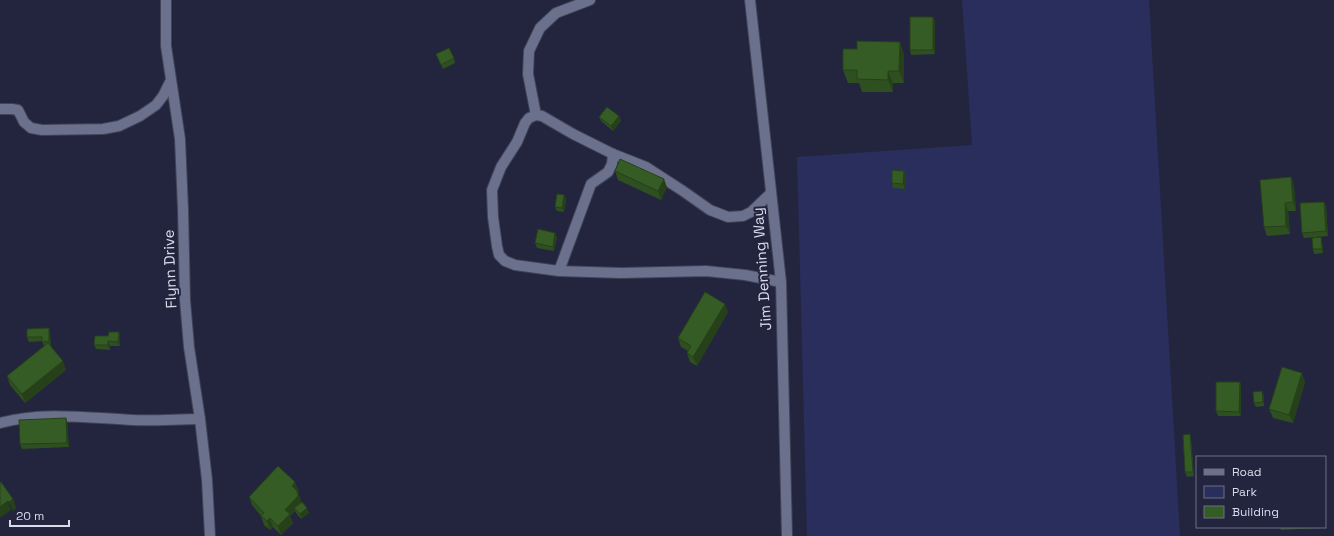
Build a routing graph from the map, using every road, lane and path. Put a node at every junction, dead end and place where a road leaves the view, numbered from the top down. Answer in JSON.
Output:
{"nodes":[{"id":1,"x":166,"y":0,"type":"edge"},
{"id":2,"x":590,"y":0,"type":"edge"},
{"id":3,"x":750,"y":0,"type":"edge"},
{"id":4,"x":171,"y":80,"type":"junction"},
{"id":5,"x":0,"y":109,"type":"edge"},
{"id":6,"x":536,"y":115,"type":"junction"},
{"id":7,"x":613,"y":154,"type":"junction"},
{"id":8,"x":771,"y":193,"type":"junction"},
{"id":9,"x":559,"y":271,"type":"junction"},
{"id":10,"x":781,"y":282,"type":"junction"},
{"id":11,"x":200,"y":419,"type":"junction"},
{"id":12,"x":0,"y":423,"type":"edge"},
{"id":13,"x":210,"y":536,"type":"edge"},
{"id":14,"x":787,"y":536,"type":"edge"}],
"edges":[{"from":1,"to":4,"type":"street","name":"Flynn Drive"},
{"from":2,"to":6,"type":"street"},
{"from":3,"to":8,"type":"street","name":"Jim Denning Way"},
{"from":4,"to":5,"type":"street"},
{"from":4,"to":11,"type":"street","name":"Flynn Drive"},
{"from":6,"to":7,"type":"street"},
{"from":6,"to":9,"type":"street"},
{"from":7,"to":8,"type":"street"},
{"from":7,"to":9,"type":"street"},
{"from":8,"to":10,"type":"street","name":"Jim Denning Way"},
{"from":9,"to":10,"type":"street"},
{"from":10,"to":14,"type":"street","name":"Jim Denning Way"},
{"from":11,"to":12,"type":"street"},
{"from":11,"to":13,"type":"street","name":"Flynn Drive"}]}
